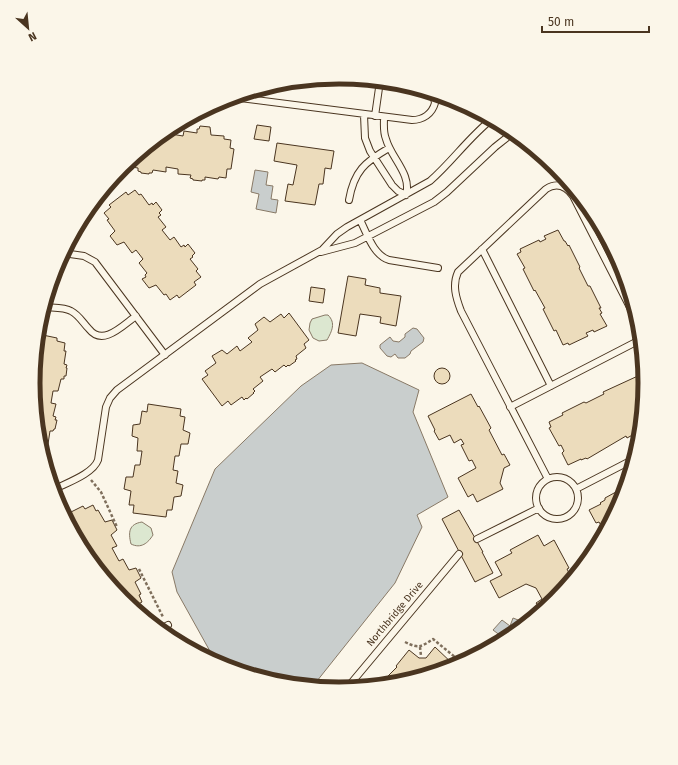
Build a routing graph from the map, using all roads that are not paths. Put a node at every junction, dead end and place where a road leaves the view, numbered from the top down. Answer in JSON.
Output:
{"nodes":[{"id":1,"x":379,"y":86,"type":"edge"},
{"id":2,"x":244,"y":99,"type":"edge"},
{"id":3,"x":435,"y":99,"type":"edge"},
{"id":4,"x":364,"y":115,"type":"junction"},
{"id":5,"x":375,"y":116,"type":"junction"},
{"id":6,"x":384,"y":117,"type":"junction"},
{"id":7,"x":487,"y":123,"type":"edge"},
{"id":8,"x":509,"y":137,"type":"edge"},
{"id":9,"x":389,"y":148,"type":"junction"},
{"id":10,"x":374,"y":157,"type":"junction"},
{"id":11,"x":571,"y":193,"type":"edge"},
{"id":12,"x":406,"y":194,"type":"junction"},
{"id":13,"x":573,"y":197,"type":"edge"},
{"id":14,"x":349,"y":200,"type":"dead end"},
{"id":15,"x":360,"y":220,"type":"junction"},
{"id":16,"x":368,"y":237,"type":"junction"},
{"id":17,"x":482,"y":249,"type":"junction"},
{"id":18,"x":319,"y":252,"type":"junction"},
{"id":19,"x":69,"y":254,"type":"edge"},
{"id":20,"x":438,"y":268,"type":"dead end"},
{"id":21,"x":627,"y":301,"type":"edge"},
{"id":22,"x":50,"y":307,"type":"edge"},
{"id":23,"x":136,"y":316,"type":"junction"},
{"id":24,"x":635,"y":342,"type":"edge"},
{"id":25,"x":165,"y":354,"type":"junction"},
{"id":26,"x":551,"y":386,"type":"junction"},
{"id":27,"x":510,"y":407,"type":"junction"},
{"id":28,"x":627,"y":463,"type":"edge"},
{"id":29,"x":548,"y":479,"type":"junction"},
{"id":30,"x":59,"y":487,"type":"edge"},
{"id":31,"x":576,"y":489,"type":"junction"},
{"id":32,"x":539,"y":508,"type":"junction"},
{"id":33,"x":477,"y":540,"type":"dead end"},
{"id":34,"x":459,"y":554,"type":"dead end"},
{"id":35,"x":353,"y":681,"type":"edge"}],
"edges":[{"from":1,"to":5,"type":"lane"},
{"from":2,"to":4,"type":"lane"},
{"from":3,"to":6,"type":"lane"},
{"from":4,"to":5,"type":"lane"},
{"from":4,"to":10,"type":"lane"},
{"from":5,"to":6,"type":"lane"},
{"from":6,"to":9,"type":"lane"},
{"from":7,"to":12,"type":"lane"},
{"from":8,"to":16,"type":"lane"},
{"from":9,"to":10,"type":"lane"},
{"from":9,"to":12,"type":"lane"},
{"from":10,"to":12,"type":"lane"},
{"from":10,"to":14,"type":"lane"},
{"from":11,"to":17,"type":"lane"},
{"from":12,"to":15,"type":"lane"},
{"from":13,"to":21,"type":"lane"},
{"from":15,"to":16,"type":"lane"},
{"from":15,"to":18,"type":"lane"},
{"from":16,"to":18,"type":"lane"},
{"from":16,"to":20,"type":"lane"},
{"from":17,"to":26,"type":"lane"},
{"from":17,"to":27,"type":"lane"},
{"from":18,"to":25,"type":"lane"},
{"from":19,"to":23,"type":"lane"},
{"from":22,"to":23,"type":"lane"},
{"from":23,"to":25,"type":"lane"},
{"from":24,"to":26,"type":"lane"},
{"from":25,"to":30,"type":"lane"},
{"from":26,"to":27,"type":"lane"},
{"from":27,"to":29,"type":"lane"},
{"from":28,"to":31,"type":"lane"},
{"from":29,"to":31,"type":"lane"},
{"from":29,"to":32,"type":"lane"},
{"from":31,"to":32,"type":"lane"},
{"from":32,"to":33,"type":"lane"},
{"from":34,"to":35,"type":"lane","name":"Northbridge Drive"}]}
